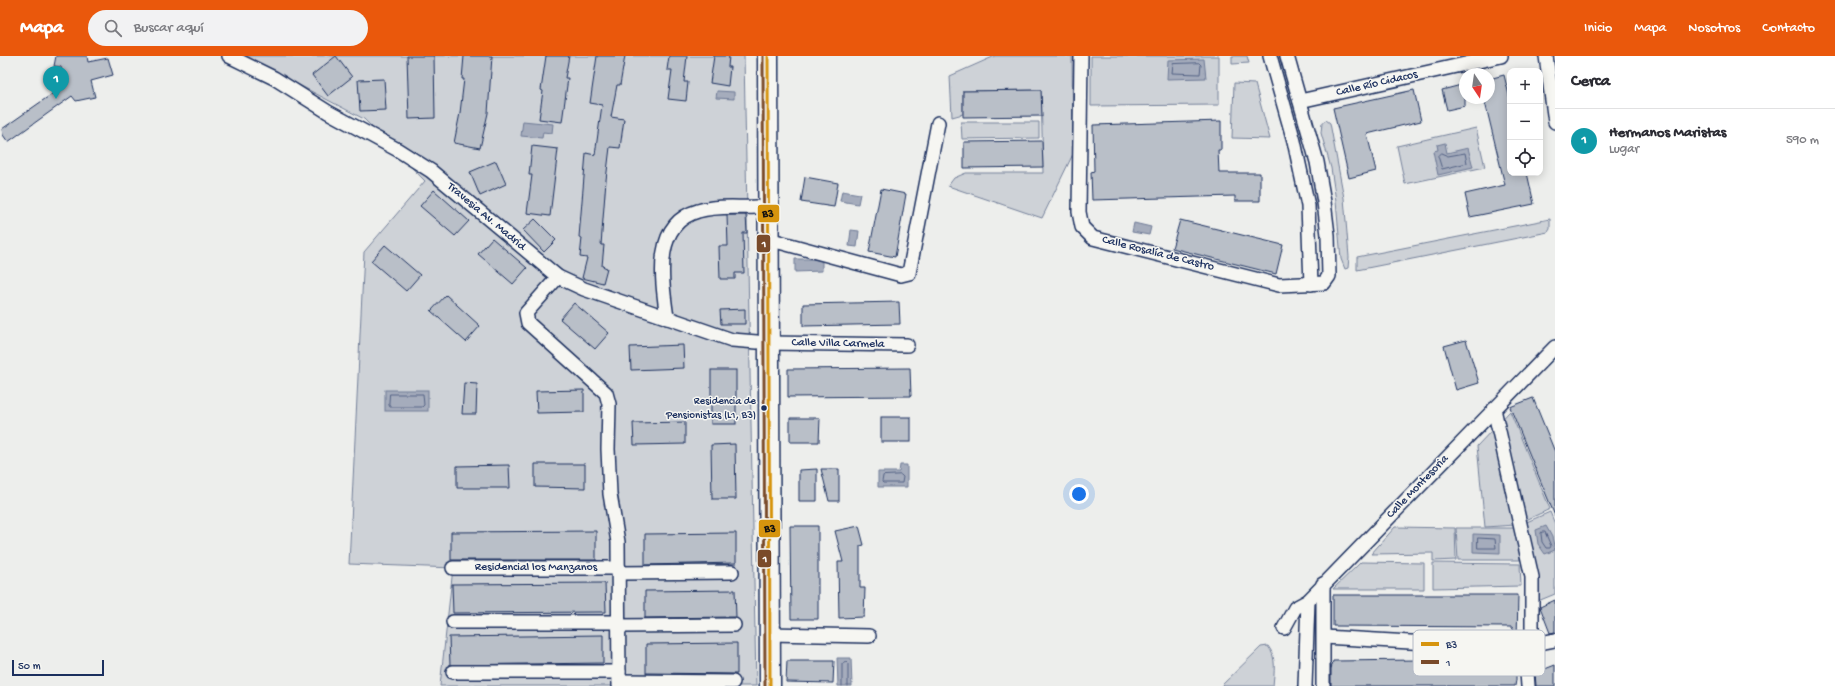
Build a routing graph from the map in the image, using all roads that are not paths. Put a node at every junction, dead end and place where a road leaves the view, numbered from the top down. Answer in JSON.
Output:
{"nodes":[{"id":1,"x":229,"y":56,"type":"edge"},
{"id":2,"x":756,"y":56,"type":"edge"},
{"id":3,"x":768,"y":56,"type":"edge"},
{"id":4,"x":1081,"y":56,"type":"edge"},
{"id":5,"x":1270,"y":56,"type":"edge"},
{"id":6,"x":1288,"y":56,"type":"edge"},
{"id":7,"x":1501,"y":56,"type":"edge"},
{"id":8,"x":1546,"y":56,"type":"edge"},
{"id":9,"x":1300,"y":101,"type":"junction"},
{"id":10,"x":1555,"y":122,"type":"edge"},
{"id":11,"x":938,"y":123,"type":"dead end"},
{"id":12,"x":756,"y":207,"type":"junction"},
{"id":13,"x":768,"y":239,"type":"junction"},
{"id":14,"x":558,"y":277,"type":"junction"},
{"id":15,"x":1311,"y":284,"type":"junction"},
{"id":16,"x":666,"y":318,"type":"junction"},
{"id":17,"x":763,"y":343,"type":"junction"},
{"id":18,"x":907,"y":345,"type":"dead end"},
{"id":19,"x":1555,"y":347,"type":"edge"},
{"id":20,"x":1494,"y":409,"type":"junction"},
{"id":21,"x":453,"y":568,"type":"dead end"},
{"id":22,"x":619,"y":571,"type":"junction"},
{"id":23,"x":732,"y":572,"type":"dead end"},
{"id":24,"x":1323,"y":584,"type":"junction"},
{"id":25,"x":1308,"y":601,"type":"junction"},
{"id":26,"x":453,"y":622,"type":"dead end"},
{"id":27,"x":619,"y":624,"type":"junction"},
{"id":28,"x":734,"y":626,"type":"dead end"},
{"id":29,"x":1284,"y":628,"type":"dead end"},
{"id":30,"x":1529,"y":630,"type":"edge"},
{"id":31,"x":769,"y":634,"type":"junction"},
{"id":32,"x":869,"y":636,"type":"dead end"},
{"id":33,"x":1324,"y":637,"type":"junction"},
{"id":34,"x":1555,"y":640,"type":"edge"},
{"id":35,"x":1413,"y":642,"type":"edge"},
{"id":36,"x":1545,"y":642,"type":"edge"},
{"id":37,"x":453,"y":672,"type":"dead end"},
{"id":38,"x":619,"y":680,"type":"edge"},
{"id":39,"x":733,"y":682,"type":"dead end"},
{"id":40,"x":757,"y":686,"type":"edge"},
{"id":41,"x":770,"y":686,"type":"edge"},
{"id":42,"x":1305,"y":686,"type":"edge"},
{"id":43,"x":1323,"y":686,"type":"edge"}],
"edges":[{"from":1,"to":14,"type":"street","name":"Travesia Av. Madrid"},
{"from":2,"to":12,"type":"main road"},
{"from":3,"to":13,"type":"main road"},
{"from":4,"to":15,"type":"street","name":"Calle Rosalía de Castro"},
{"from":5,"to":15,"type":"street"},
{"from":6,"to":9,"type":"street"},
{"from":7,"to":9,"type":"street","name":"Calle Río Cidacos"},
{"from":8,"to":10,"type":"street"},
{"from":9,"to":15,"type":"street","name":"Calle Rosalía de Castro"},
{"from":11,"to":13,"type":"street"},
{"from":12,"to":16,"type":"street"},
{"from":12,"to":17,"type":"main road"},
{"from":13,"to":17,"type":"main road"},
{"from":14,"to":16,"type":"street","name":"Travesia Av. Madrid"},
{"from":14,"to":22,"type":"street"},
{"from":16,"to":17,"type":"street","name":"Travesia Av. Madrid"},
{"from":17,"to":18,"type":"street","name":"Calle Villa Carmela"},
{"from":17,"to":31,"type":"main road"},
{"from":17,"to":40,"type":"main road"},
{"from":19,"to":20,"type":"street","name":"Calle Montesoria"},
{"from":20,"to":24,"type":"street","name":"Calle Montesoria"},
{"from":20,"to":30,"type":"street"},
{"from":21,"to":22,"type":"street","name":"Residencial los Manzanos"},
{"from":22,"to":23,"type":"street","name":"Residencial los Manzanos"},
{"from":22,"to":27,"type":"street"},
{"from":24,"to":25,"type":"street","name":"Calle Montesoria"},
{"from":24,"to":33,"type":"street"},
{"from":25,"to":29,"type":"street","name":"Calle Montesoria"},
{"from":25,"to":42,"type":"street"},
{"from":26,"to":27,"type":"street"},
{"from":27,"to":28,"type":"street"},
{"from":27,"to":38,"type":"street"},
{"from":31,"to":32,"type":"street"},
{"from":31,"to":41,"type":"main road"},
{"from":33,"to":35,"type":"street"},
{"from":33,"to":43,"type":"street"},
{"from":34,"to":36,"type":"street"},
{"from":37,"to":38,"type":"street"},
{"from":38,"to":39,"type":"street"}]}
